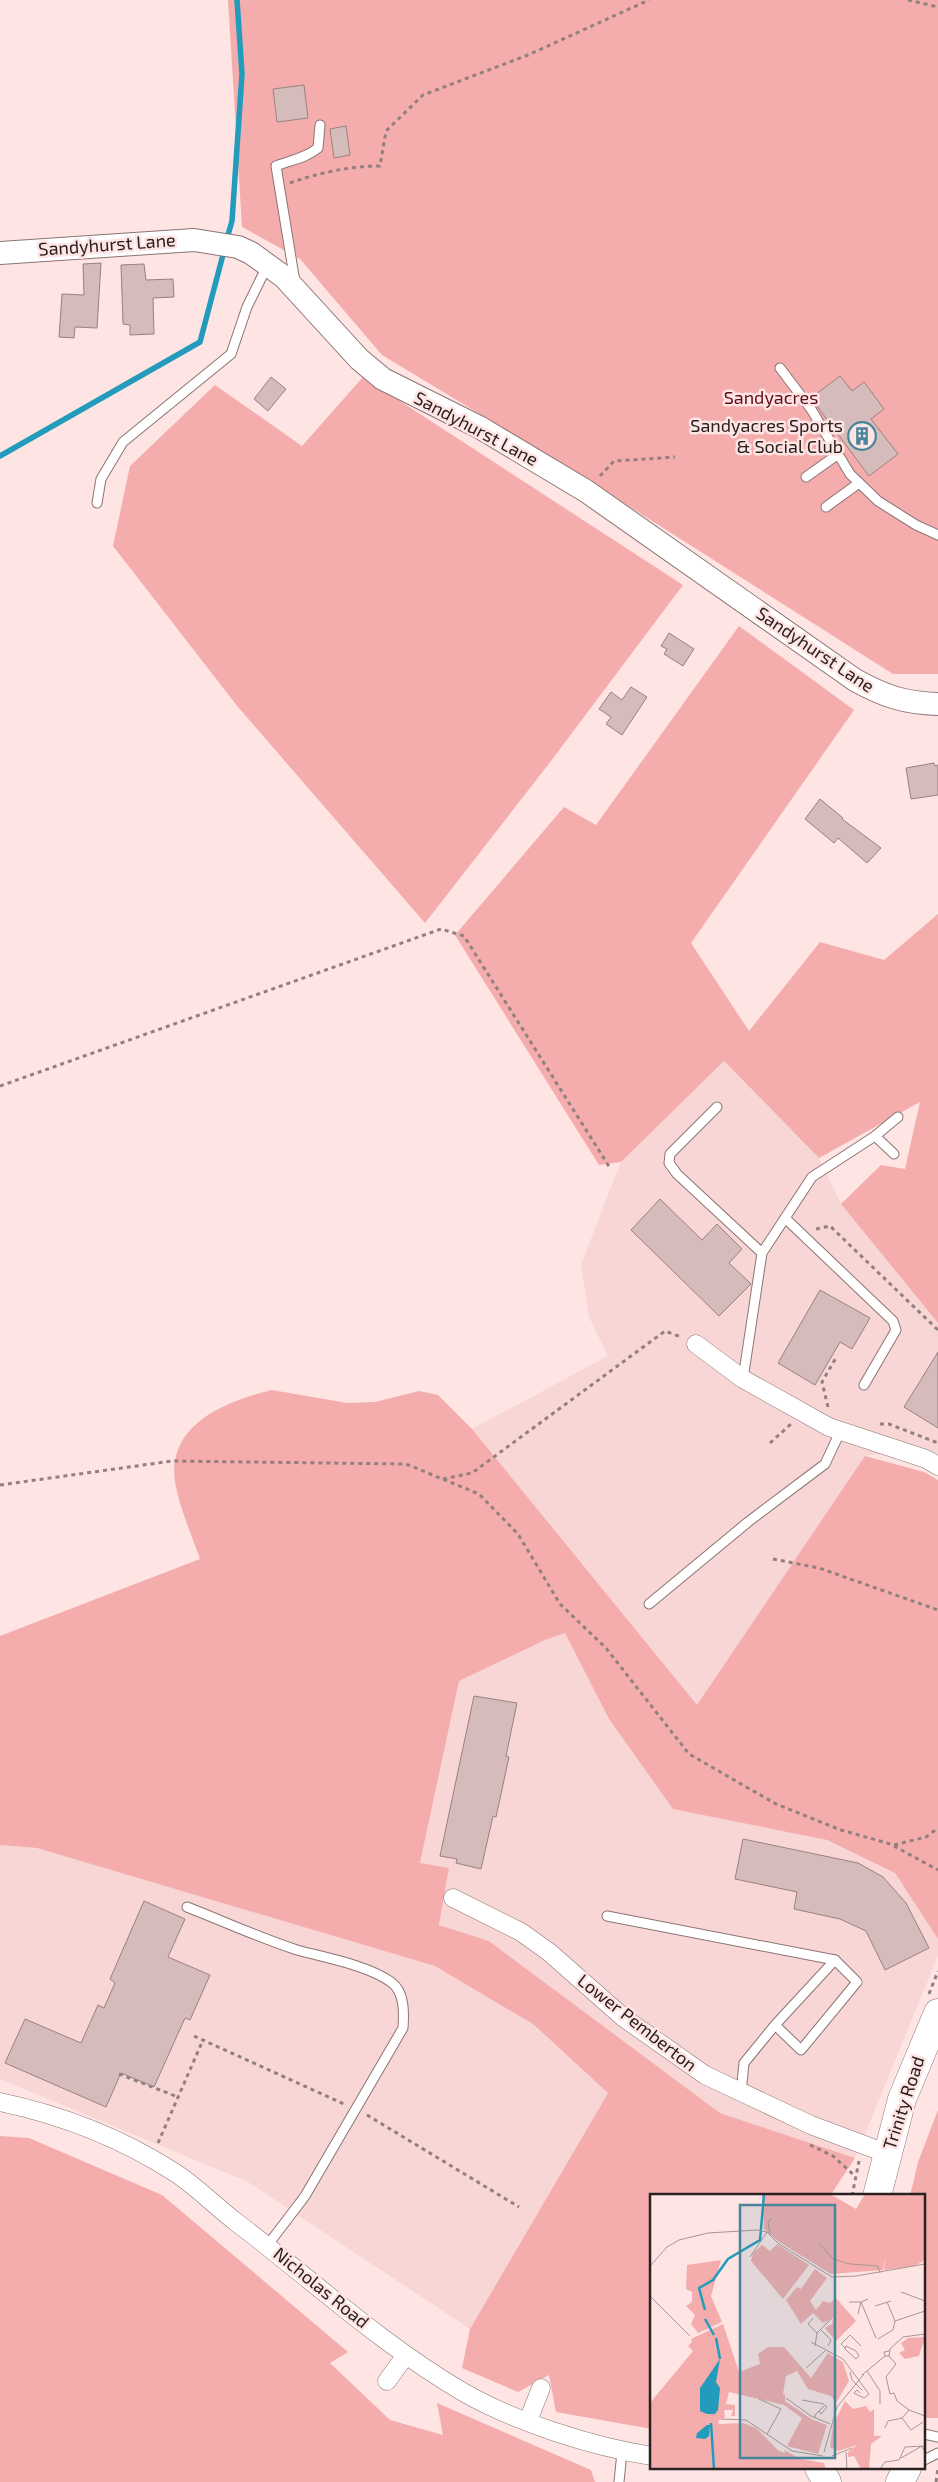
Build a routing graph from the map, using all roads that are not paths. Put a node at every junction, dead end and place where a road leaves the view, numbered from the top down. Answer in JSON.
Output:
{"nodes":[{"id":1,"x":320,"y":125,"type":"dead end"},
{"id":2,"x":0,"y":253,"type":"edge"},
{"id":3,"x":268,"y":264,"type":"junction"},
{"id":4,"x":297,"y":292,"type":"junction"},
{"id":5,"x":780,"y":368,"type":"dead end"},
{"id":6,"x":837,"y":455,"type":"junction"},
{"id":7,"x":806,"y":478,"type":"dead end"},
{"id":8,"x":859,"y":483,"type":"junction"},
{"id":9,"x":97,"y":503,"type":"dead end"},
{"id":10,"x":826,"y":507,"type":"dead end"},
{"id":11,"x":938,"y":535,"type":"edge"},
{"id":12,"x":938,"y":704,"type":"edge"},
{"id":13,"x":717,"y":1107,"type":"dead end"},
{"id":14,"x":898,"y":1117,"type":"dead end"},
{"id":15,"x":875,"y":1136,"type":"junction"},
{"id":16,"x":894,"y":1154,"type":"dead end"},
{"id":17,"x":785,"y":1218,"type":"junction"},
{"id":18,"x":762,"y":1253,"type":"junction"},
{"id":19,"x":696,"y":1344,"type":"road end"},
{"id":20,"x":743,"y":1379,"type":"junction"},
{"id":21,"x":864,"y":1385,"type":"dead end"},
{"id":22,"x":840,"y":1432,"type":"junction"},
{"id":23,"x":938,"y":1466,"type":"edge"},
{"id":24,"x":649,"y":1604,"type":"dead end"},
{"id":25,"x":452,"y":1898,"type":"dead end"},
{"id":26,"x":187,"y":1907,"type":"dead end"},
{"id":27,"x":607,"y":1916,"type":"dead end"},
{"id":28,"x":835,"y":1960,"type":"junction"},
{"id":29,"x":938,"y":2013,"type":"edge"},
{"id":30,"x":775,"y":2025,"type":"junction"},
{"id":31,"x":742,"y":2094,"type":"junction"},
{"id":32,"x":0,"y":2102,"type":"edge"},
{"id":33,"x":875,"y":2150,"type":"junction"},
{"id":34,"x":877,"y":2194,"type":"edge"},
{"id":35,"x":267,"y":2246,"type":"junction"},
{"id":36,"x":406,"y":2355,"type":"junction"},
{"id":37,"x":387,"y":2381,"type":"dead end"},
{"id":38,"x":541,"y":2388,"type":"dead end"},
{"id":39,"x":528,"y":2421,"type":"junction"},
{"id":40,"x":622,"y":2452,"type":"junction"},
{"id":41,"x":938,"y":2452,"type":"edge"},
{"id":42,"x":650,"y":2456,"type":"edge"},
{"id":43,"x":926,"y":2460,"type":"edge"},
{"id":44,"x":820,"y":2470,"type":"edge"},
{"id":45,"x":618,"y":2482,"type":"edge"},
{"id":46,"x":827,"y":2482,"type":"edge"}],
"edges":[{"from":1,"to":4,"type":"lane"},
{"from":2,"to":3,"type":"street","name":"Sandyhurst Lane"},
{"from":3,"to":4,"type":"street","name":"Sandyhurst Lane"},
{"from":3,"to":9,"type":"lane"},
{"from":4,"to":12,"type":"street","name":"Sandyhurst Lane"},
{"from":5,"to":6,"type":"lane"},
{"from":6,"to":7,"type":"lane"},
{"from":6,"to":8,"type":"lane"},
{"from":8,"to":10,"type":"lane"},
{"from":8,"to":11,"type":"lane"},
{"from":13,"to":18,"type":"lane"},
{"from":14,"to":15,"type":"lane"},
{"from":15,"to":16,"type":"lane"},
{"from":15,"to":17,"type":"lane"},
{"from":17,"to":18,"type":"lane"},
{"from":17,"to":21,"type":"lane"},
{"from":18,"to":20,"type":"lane"},
{"from":19,"to":20,"type":"street"},
{"from":20,"to":22,"type":"street"},
{"from":22,"to":23,"type":"street"},
{"from":22,"to":24,"type":"lane"},
{"from":25,"to":31,"type":"street","name":"Lower Pemberton"},
{"from":26,"to":35,"type":"lane"},
{"from":27,"to":28,"type":"lane"},
{"from":28,"to":30,"type":"lane"},
{"from":28,"to":30,"type":"lane"},
{"from":29,"to":33,"type":"main road","name":"Trinity Road"},
{"from":30,"to":31,"type":"lane"},
{"from":31,"to":33,"type":"street","name":"Lower Pemberton"},
{"from":32,"to":35,"type":"street","name":"Nicholas Road"},
{"from":33,"to":34,"type":"main road","name":"Trinity Road"},
{"from":35,"to":36,"type":"street","name":"Nicholas Road"},
{"from":36,"to":37,"type":"street"},
{"from":36,"to":39,"type":"street","name":"Nicholas Road"},
{"from":38,"to":39,"type":"street"},
{"from":39,"to":40,"type":"street","name":"Nicholas Road"},
{"from":40,"to":42,"type":"street","name":"Nicholas Road"},
{"from":40,"to":45,"type":"lane"},
{"from":41,"to":43,"type":"lane"},
{"from":44,"to":46,"type":"main road"}]}
